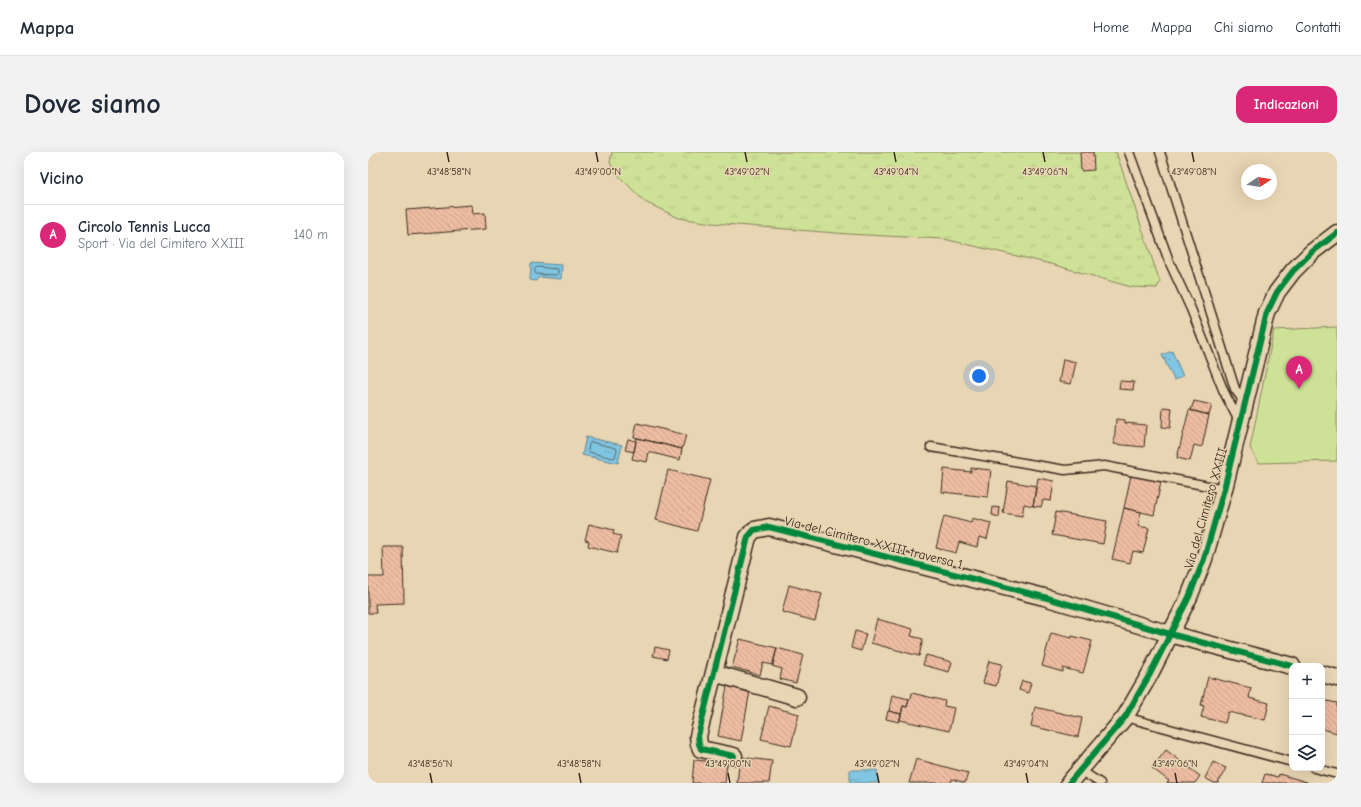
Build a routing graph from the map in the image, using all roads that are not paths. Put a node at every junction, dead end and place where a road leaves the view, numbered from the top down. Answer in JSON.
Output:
{"nodes":[{"id":1,"x":1129,"y":152,"type":"edge"},
{"id":2,"x":1160,"y":152,"type":"edge"},
{"id":3,"x":1337,"y":233,"type":"edge"},
{"id":4,"x":1245,"y":404,"type":"junction"},
{"id":5,"x":1240,"y":423,"type":"junction"},
{"id":6,"x":931,"y":447,"type":"dead end"},
{"id":7,"x":1224,"y":489,"type":"junction"},
{"id":8,"x":1170,"y":634,"type":"junction"},
{"id":9,"x":1289,"y":665,"type":"edge"},
{"id":10,"x":714,"y":673,"type":"junction"},
{"id":11,"x":1325,"y":675,"type":"edge"},
{"id":12,"x":1337,"y":678,"type":"edge"},
{"id":13,"x":797,"y":697,"type":"dead end"},
{"id":14,"x":1125,"y":717,"type":"junction"},
{"id":15,"x":734,"y":756,"type":"dead end"},
{"id":16,"x":1289,"y":761,"type":"edge"},
{"id":17,"x":1080,"y":770,"type":"junction"},
{"id":18,"x":1325,"y":771,"type":"edge"},
{"id":19,"x":1337,"y":774,"type":"edge"},
{"id":20,"x":1069,"y":783,"type":"edge"},
{"id":21,"x":1100,"y":783,"type":"edge"}],
"edges":[{"from":1,"to":5,"type":"lane"},
{"from":2,"to":4,"type":"lane"},
{"from":3,"to":4,"type":"street","name":"Via del Cimitero XXIII"},
{"from":4,"to":5,"type":"street","name":"Via del Cimitero XXIII"},
{"from":5,"to":7,"type":"street","name":"Via del Cimitero XXIII"},
{"from":6,"to":7,"type":"lane"},
{"from":7,"to":8,"type":"street","name":"Via del Cimitero XXIII"},
{"from":8,"to":9,"type":"street","name":"Via del Cimitero XXIII traversa 1"},
{"from":8,"to":10,"type":"street","name":"Via del Cimitero XXIII traversa 1"},
{"from":8,"to":14,"type":"street","name":"Via del Cimitero XXIII"},
{"from":10,"to":13,"type":"street"},
{"from":10,"to":15,"type":"street","name":"Via del Cimitero XXIII traversa 1"},
{"from":11,"to":12,"type":"street"},
{"from":14,"to":16,"type":"lane"},
{"from":14,"to":17,"type":"street","name":"Via del Cimitero XXIII"},
{"from":17,"to":20,"type":"street","name":"Via del Cimitero XXIII"},
{"from":17,"to":21,"type":"lane"},
{"from":18,"to":19,"type":"lane"}]}
